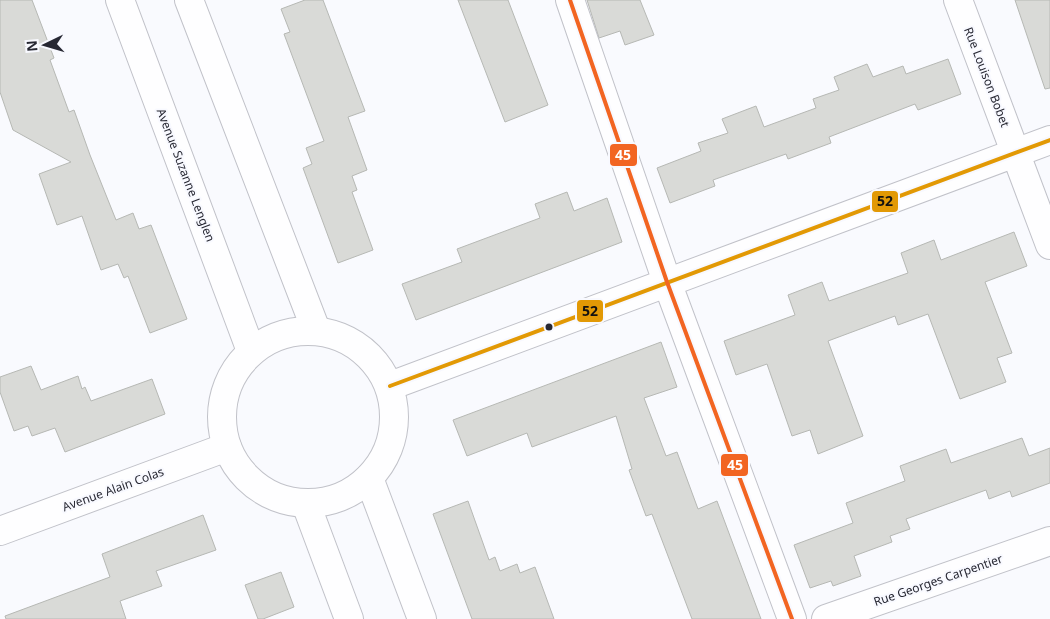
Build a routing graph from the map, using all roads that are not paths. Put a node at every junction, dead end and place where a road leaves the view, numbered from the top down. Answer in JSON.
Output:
{"nodes":[{"id":1,"x":120,"y":0,"type":"edge"},
{"id":2,"x":189,"y":0,"type":"edge"},
{"id":3,"x":570,"y":0,"type":"edge"},
{"id":4,"x":958,"y":0,"type":"edge"},
{"id":5,"x":1050,"y":140,"type":"edge"},
{"id":6,"x":1016,"y":153,"type":"junction"},
{"id":7,"x":1050,"y":245,"type":"edge"},
{"id":8,"x":667,"y":282,"type":"junction"},
{"id":9,"x":316,"y":330,"type":"junction"},
{"id":10,"x":252,"y":351,"type":"junction"},
{"id":11,"x":390,"y":386,"type":"junction"},
{"id":12,"x":227,"y":447,"type":"junction"},
{"id":13,"x":370,"y":478,"type":"junction"},
{"id":14,"x":306,"y":504,"type":"junction"},
{"id":15,"x":0,"y":531,"type":"edge"},
{"id":16,"x":1050,"y":542,"type":"edge"},
{"id":17,"x":349,"y":619,"type":"edge"},
{"id":18,"x":422,"y":619,"type":"edge"},
{"id":19,"x":792,"y":619,"type":"edge"},
{"id":20,"x":826,"y":619,"type":"edge"}],
"edges":[{"from":1,"to":10,"type":"street","name":"Avenue Suzanne Lenglen"},
{"from":2,"to":9,"type":"street"},
{"from":3,"to":8,"type":"street"},
{"from":4,"to":6,"type":"street","name":"Rue Louison Bobet"},
{"from":5,"to":6,"type":"street"},
{"from":6,"to":7,"type":"street"},
{"from":6,"to":8,"type":"street"},
{"from":8,"to":11,"type":"street"},
{"from":8,"to":19,"type":"street"},
{"from":9,"to":10,"type":"street"},
{"from":9,"to":11,"type":"street"},
{"from":10,"to":12,"type":"street"},
{"from":11,"to":13,"type":"street"},
{"from":12,"to":14,"type":"street"},
{"from":12,"to":15,"type":"street","name":"Avenue Alain Colas"},
{"from":13,"to":14,"type":"street"},
{"from":13,"to":18,"type":"street"},
{"from":14,"to":17,"type":"street"},
{"from":16,"to":20,"type":"street","name":"Rue Georges Carpentier"}]}
